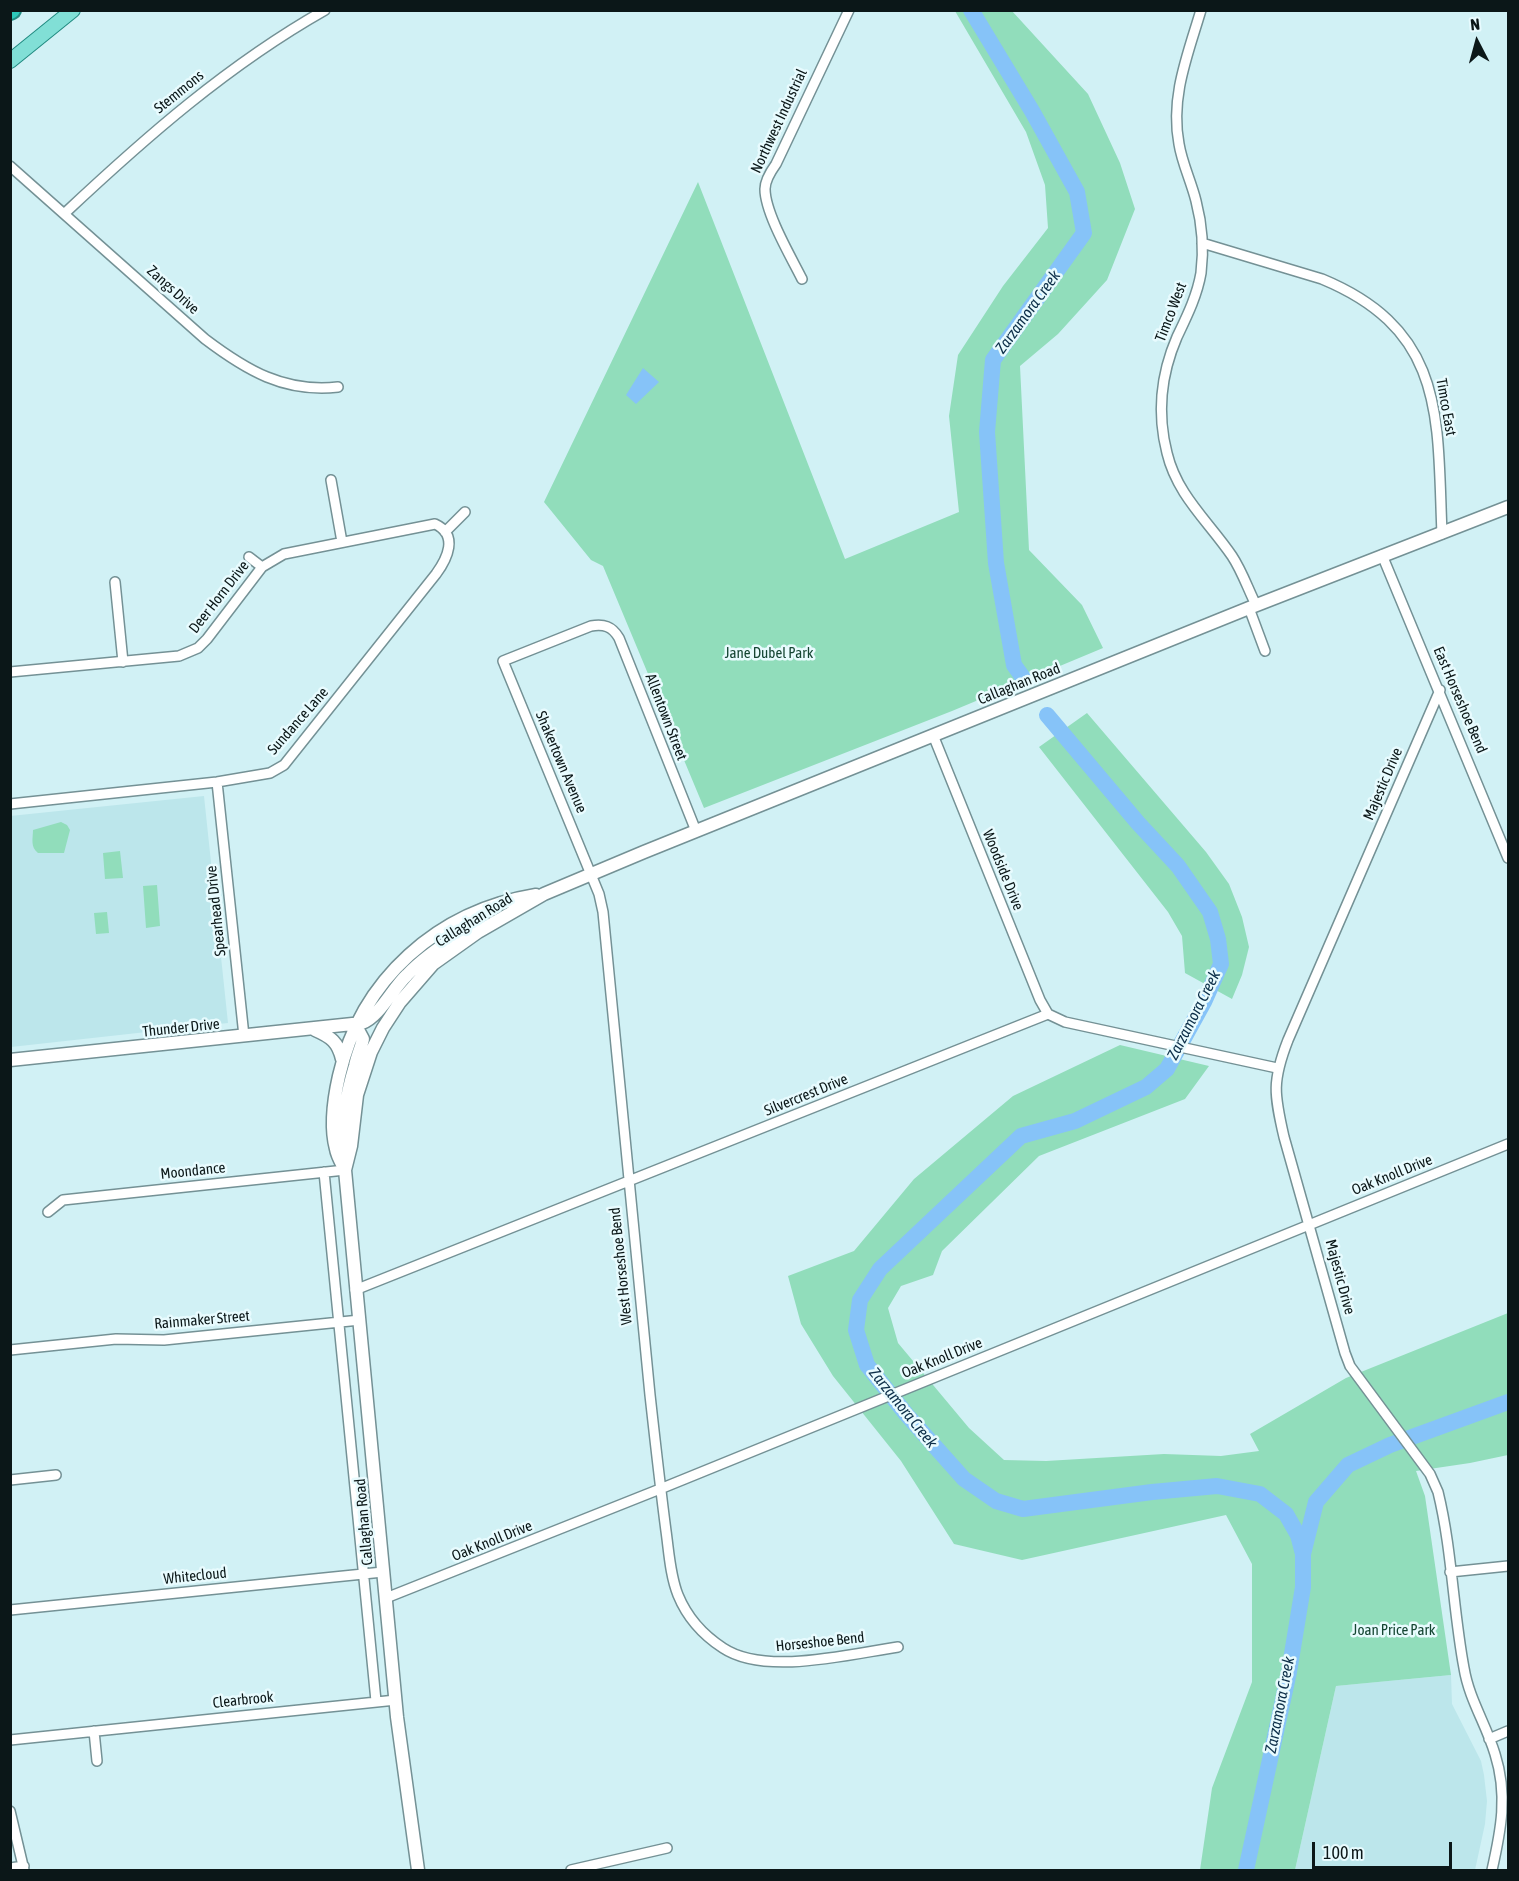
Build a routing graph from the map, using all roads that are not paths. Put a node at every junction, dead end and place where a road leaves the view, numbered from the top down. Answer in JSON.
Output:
{"nodes":[{"id":1,"x":73,"y":10,"type":"edge"},
{"id":2,"x":325,"y":10,"type":"edge"},
{"id":3,"x":849,"y":10,"type":"edge"},
{"id":4,"x":1202,"y":10,"type":"edge"},
{"id":5,"x":10,"y":61,"type":"edge"},
{"id":6,"x":10,"y":166,"type":"edge"},
{"id":7,"x":65,"y":213,"type":"junction"},
{"id":8,"x":1202,"y":243,"type":"junction"},
{"id":9,"x":802,"y":279,"type":"dead end"},
{"id":10,"x":338,"y":387,"type":"dead end"},
{"id":11,"x":331,"y":480,"type":"dead end"},
{"id":12,"x":1509,"y":507,"type":"edge"},
{"id":13,"x":465,"y":512,"type":"dead end"},
{"id":14,"x":446,"y":532,"type":"junction"},
{"id":15,"x":1442,"y":534,"type":"junction"},
{"id":16,"x":342,"y":542,"type":"junction"},
{"id":17,"x":1382,"y":555,"type":"junction"},
{"id":18,"x":249,"y":557,"type":"dead end"},
{"id":19,"x":262,"y":567,"type":"junction"},
{"id":20,"x":115,"y":582,"type":"dead end"},
{"id":21,"x":1252,"y":607,"type":"junction"},
{"id":22,"x":600,"y":624,"type":"joint"},
{"id":23,"x":1265,"y":651,"type":"dead end"},
{"id":24,"x":123,"y":662,"type":"junction"},
{"id":25,"x":10,"y":672,"type":"edge"},
{"id":26,"x":1440,"y":690,"type":"junction"},
{"id":27,"x":933,"y":735,"type":"junction"},
{"id":28,"x":218,"y":782,"type":"junction"},
{"id":29,"x":10,"y":804,"type":"edge"},
{"id":30,"x":696,"y":831,"type":"junction"},
{"id":31,"x":1509,"y":858,"type":"edge"},
{"id":32,"x":591,"y":874,"type":"junction"},
{"id":33,"x":544,"y":894,"type":"junction"},
{"id":34,"x":518,"y":910,"type":"junction"},
{"id":35,"x":1048,"y":1014,"type":"junction"},
{"id":36,"x":355,"y":1024,"type":"junction"},
{"id":37,"x":314,"y":1029,"type":"junction"},
{"id":38,"x":244,"y":1036,"type":"junction"},
{"id":39,"x":10,"y":1060,"type":"edge"},
{"id":40,"x":343,"y":1060,"type":"junction"},
{"id":41,"x":1277,"y":1068,"type":"junction"},
{"id":42,"x":1509,"y":1144,"type":"edge"},
{"id":43,"x":347,"y":1165,"type":"junction"},
{"id":44,"x":324,"y":1172,"type":"junction"},
{"id":45,"x":628,"y":1183,"type":"junction"},
{"id":46,"x":48,"y":1212,"type":"dead end"},
{"id":47,"x":1310,"y":1225,"type":"junction"},
{"id":48,"x":355,"y":1290,"type":"junction"},
{"id":49,"x":360,"y":1320,"type":"junction"},
{"id":50,"x":338,"y":1321,"type":"junction"},
{"id":51,"x":10,"y":1350,"type":"edge"},
{"id":52,"x":56,"y":1475,"type":"dead end"},
{"id":53,"x":10,"y":1480,"type":"edge"},
{"id":54,"x":660,"y":1489,"type":"junction"},
{"id":55,"x":1509,"y":1566,"type":"edge"},
{"id":56,"x":383,"y":1572,"type":"junction"},
{"id":57,"x":1450,"y":1572,"type":"junction"},
{"id":58,"x":364,"y":1574,"type":"junction"},
{"id":59,"x":386,"y":1598,"type":"junction"},
{"id":60,"x":10,"y":1611,"type":"edge"},
{"id":61,"x":714,"y":1641,"type":"joint"},
{"id":62,"x":898,"y":1647,"type":"dead end"},
{"id":63,"x":396,"y":1700,"type":"junction"},
{"id":64,"x":376,"y":1701,"type":"junction"},
{"id":65,"x":94,"y":1731,"type":"junction"},
{"id":66,"x":1509,"y":1731,"type":"edge"},
{"id":67,"x":1490,"y":1739,"type":"junction"},
{"id":68,"x":10,"y":1740,"type":"edge"},
{"id":69,"x":97,"y":1761,"type":"dead end"},
{"id":70,"x":10,"y":1811,"type":"edge"},
{"id":71,"x":667,"y":1848,"type":"dead end"},
{"id":72,"x":10,"y":1868,"type":"edge"},
{"id":73,"x":24,"y":1868,"type":"edge"},
{"id":74,"x":418,"y":1870,"type":"edge"},
{"id":75,"x":571,"y":1870,"type":"edge"},
{"id":76,"x":1492,"y":1870,"type":"edge"}],
"edges":[{"from":1,"to":5,"type":"main road"},
{"from":2,"to":7,"type":"street","name":"Stemmons"},
{"from":3,"to":9,"type":"street","name":"Northwest Industrial"},
{"from":4,"to":8,"type":"street","name":"Timco West"},
{"from":6,"to":7,"type":"street","name":"Zangs Drive"},
{"from":7,"to":10,"type":"street","name":"Zangs Drive"},
{"from":8,"to":15,"type":"street","name":"Timco East"},
{"from":8,"to":21,"type":"street","name":"Timco West"},
{"from":11,"to":16,"type":"street"},
{"from":12,"to":15,"type":"main road","name":"Callaghan Road"},
{"from":13,"to":14,"type":"street"},
{"from":14,"to":16,"type":"street","name":"Deer Horn Drive"},
{"from":14,"to":28,"type":"street","name":"Sundance Lane"},
{"from":15,"to":17,"type":"main road","name":"Callaghan Road"},
{"from":16,"to":19,"type":"street","name":"Deer Horn Drive"},
{"from":17,"to":21,"type":"main road","name":"Callaghan Road"},
{"from":17,"to":26,"type":"street","name":"East Horseshoe Bend"},
{"from":18,"to":19,"type":"street"},
{"from":19,"to":24,"type":"street","name":"Deer Horn Drive"},
{"from":20,"to":24,"type":"street"},
{"from":21,"to":23,"type":"street","name":"Timco West"},
{"from":21,"to":27,"type":"main road","name":"Callaghan Road"},
{"from":22,"to":30,"type":"street","name":"Allentown Street"},
{"from":22,"to":32,"type":"street","name":"Shakertown Avenue"},
{"from":24,"to":25,"type":"street","name":"Deer Horn Drive"},
{"from":26,"to":31,"type":"street","name":"East Horseshoe Bend"},
{"from":26,"to":41,"type":"street","name":"Majestic Drive"},
{"from":27,"to":30,"type":"main road","name":"Callaghan Road"},
{"from":27,"to":35,"type":"street","name":"Woodside Drive"},
{"from":28,"to":29,"type":"street","name":"Sundance Lane"},
{"from":28,"to":38,"type":"street","name":"Spearhead Drive"},
{"from":30,"to":32,"type":"main road","name":"Callaghan Road"},
{"from":32,"to":33,"type":"main road","name":"Callaghan Road"},
{"from":32,"to":45,"type":"street","name":"West Horseshoe Bend"},
{"from":33,"to":34,"type":"main road","name":"Callaghan Road"},
{"from":33,"to":36,"type":"main road","name":"Callaghan Road"},
{"from":34,"to":36,"type":"main road"},
{"from":34,"to":43,"type":"main road","name":"Callaghan Road"},
{"from":35,"to":41,"type":"street"},
{"from":35,"to":45,"type":"street","name":"Silvercrest Drive"},
{"from":36,"to":37,"type":"main road","name":"Thunder Drive"},
{"from":36,"to":40,"type":"main road","name":"Callaghan Road"},
{"from":36,"to":43,"type":"main road"},
{"from":37,"to":38,"type":"main road","name":"Thunder Drive"},
{"from":37,"to":40,"type":"main road"},
{"from":38,"to":39,"type":"main road","name":"Thunder Drive"},
{"from":40,"to":43,"type":"main road","name":"Callaghan Road"},
{"from":41,"to":47,"type":"street","name":"Majestic Drive"},
{"from":42,"to":47,"type":"street","name":"Oak Knoll Drive"},
{"from":43,"to":44,"type":"street","name":"Moondance"},
{"from":43,"to":48,"type":"main road","name":"Callaghan Road"},
{"from":44,"to":46,"type":"street","name":"Moondance"},
{"from":44,"to":50,"type":"street","name":"Callaghan Road"},
{"from":45,"to":48,"type":"street","name":"Silvercrest Drive"},
{"from":45,"to":54,"type":"street","name":"West Horseshoe Bend"},
{"from":47,"to":54,"type":"street","name":"Oak Knoll Drive"},
{"from":47,"to":57,"type":"street","name":"Majestic Drive"},
{"from":48,"to":49,"type":"main road","name":"Callaghan Road"},
{"from":49,"to":50,"type":"street","name":"Rainmaker Street"},
{"from":49,"to":56,"type":"main road","name":"Callaghan Road"},
{"from":50,"to":51,"type":"street","name":"Rainmaker Street"},
{"from":50,"to":58,"type":"street","name":"Callaghan Road"},
{"from":52,"to":53,"type":"street"},
{"from":54,"to":59,"type":"street","name":"Oak Knoll Drive"},
{"from":54,"to":61,"type":"street","name":"West Horseshoe Bend"},
{"from":55,"to":57,"type":"street"},
{"from":56,"to":58,"type":"street","name":"Whitecloud"},
{"from":56,"to":59,"type":"main road","name":"Callaghan Road"},
{"from":57,"to":67,"type":"street","name":"Majestic Drive"},
{"from":58,"to":60,"type":"street","name":"Whitecloud"},
{"from":58,"to":64,"type":"street","name":"Callaghan Road"},
{"from":59,"to":63,"type":"main road","name":"Callaghan Road"},
{"from":61,"to":62,"type":"street","name":"Horseshoe Bend"},
{"from":63,"to":64,"type":"street","name":"Clearbrook"},
{"from":63,"to":74,"type":"main road","name":"Callaghan Road"},
{"from":64,"to":65,"type":"street","name":"Clearbrook"},
{"from":65,"to":68,"type":"street","name":"Clearbrook"},
{"from":65,"to":69,"type":"street"},
{"from":66,"to":67,"type":"street"},
{"from":67,"to":76,"type":"street","name":"Majestic Drive"},
{"from":70,"to":73,"type":"street"},
{"from":71,"to":75,"type":"street"},
{"from":72,"to":73,"type":"street"}]}
